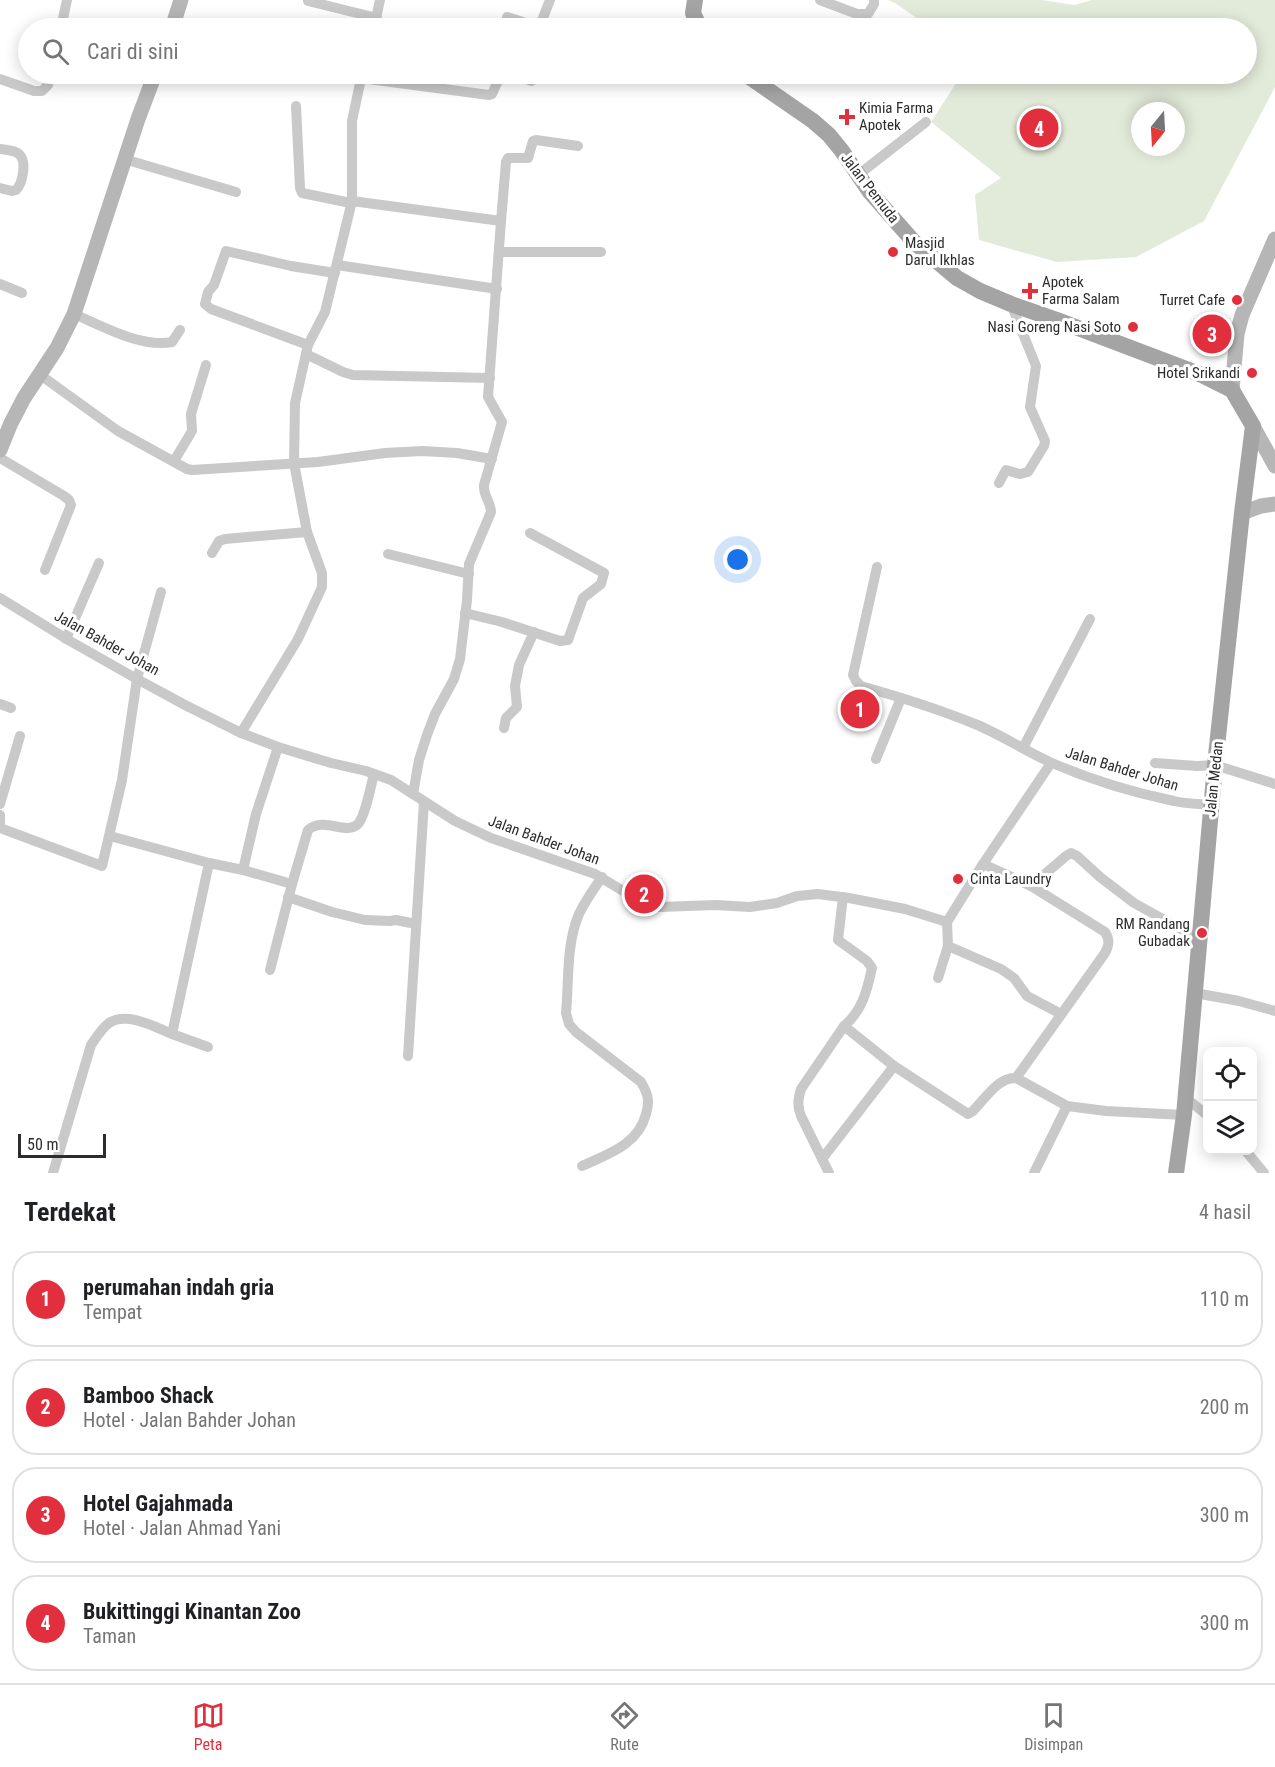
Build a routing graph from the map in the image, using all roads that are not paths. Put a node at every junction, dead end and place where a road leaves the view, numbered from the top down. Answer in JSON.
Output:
{"nodes":[{"id":1,"x":67,"y":0,"type":"edge"},
{"id":2,"x":181,"y":0,"type":"edge"},
{"id":3,"x":380,"y":0,"type":"edge"},
{"id":4,"x":550,"y":0,"type":"edge"},
{"id":5,"x":695,"y":0,"type":"edge"},
{"id":6,"x":820,"y":0,"type":"edge"},
{"id":7,"x":874,"y":0,"type":"edge"},
{"id":8,"x":308,"y":1,"type":"edge"},
{"id":9,"x":507,"y":17,"type":"dead end"},
{"id":10,"x":63,"y":18,"type":"edge"},
{"id":11,"x":175,"y":18,"type":"edge"},
{"id":12,"x":360,"y":18,"type":"edge"},
{"id":13,"x":376,"y":18,"type":"edge"},
{"id":14,"x":510,"y":18,"type":"edge"},
{"id":15,"x":543,"y":18,"type":"edge"},
{"id":16,"x":695,"y":18,"type":"edge"},
{"id":17,"x":0,"y":79,"type":"edge"},
{"id":18,"x":48,"y":84,"type":"edge"},
{"id":19,"x":151,"y":84,"type":"edge"},
{"id":20,"x":360,"y":84,"type":"edge"},
{"id":21,"x":415,"y":84,"type":"edge"},
{"id":22,"x":496,"y":84,"type":"edge"},
{"id":23,"x":759,"y":84,"type":"edge"},
{"id":24,"x":296,"y":106,"type":"dead end"},
{"id":25,"x":926,"y":122,"type":"dead end"},
{"id":26,"x":578,"y":146,"type":"dead end"},
{"id":27,"x":0,"y":149,"type":"edge"},
{"id":28,"x":124,"y":159,"type":"junction"},
{"id":29,"x":858,"y":175,"type":"junction"},
{"id":30,"x":0,"y":188,"type":"edge"},
{"id":31,"x":236,"y":192,"type":"dead end"},
{"id":32,"x":351,"y":202,"type":"junction"},
{"id":33,"x":501,"y":221,"type":"junction"},
{"id":34,"x":1275,"y":239,"type":"edge"},
{"id":35,"x":499,"y":252,"type":"junction"},
{"id":36,"x":602,"y":252,"type":"dead end"},
{"id":37,"x":336,"y":269,"type":"junction"},
{"id":38,"x":0,"y":284,"type":"edge"},
{"id":39,"x":496,"y":289,"type":"junction"},
{"id":40,"x":21,"y":293,"type":"dead end"},
{"id":41,"x":1011,"y":304,"type":"junction"},
{"id":42,"x":74,"y":314,"type":"junction"},
{"id":43,"x":180,"y":330,"type":"dead end"},
{"id":44,"x":307,"y":349,"type":"junction"},
{"id":45,"x":206,"y":366,"type":"dead end"},
{"id":46,"x":39,"y":374,"type":"junction"},
{"id":47,"x":490,"y":378,"type":"junction"},
{"id":48,"x":1233,"y":390,"type":"junction"},
{"id":49,"x":1253,"y":426,"type":"junction"},
{"id":50,"x":0,"y":450,"type":"edge"},
{"id":51,"x":492,"y":459,"type":"junction"},
{"id":52,"x":174,"y":461,"type":"junction"},
{"id":53,"x":294,"y":463,"type":"junction"},
{"id":54,"x":1275,"y":466,"type":"edge"},
{"id":55,"x":999,"y":483,"type":"dead end"},
{"id":56,"x":1275,"y":504,"type":"edge"},
{"id":57,"x":1242,"y":513,"type":"junction"},
{"id":58,"x":307,"y":532,"type":"junction"},
{"id":59,"x":530,"y":533,"type":"dead end"},
{"id":60,"x":212,"y":553,"type":"dead end"},
{"id":61,"x":388,"y":554,"type":"dead end"},
{"id":62,"x":99,"y":563,"type":"dead end"},
{"id":63,"x":877,"y":567,"type":"dead end"},
{"id":64,"x":45,"y":570,"type":"dead end"},
{"id":65,"x":469,"y":574,"type":"junction"},
{"id":66,"x":161,"y":592,"type":"dead end"},
{"id":67,"x":0,"y":598,"type":"edge"},
{"id":68,"x":470,"y":614,"type":"junction"},
{"id":69,"x":1090,"y":619,"type":"dead end"},
{"id":70,"x":534,"y":632,"type":"junction"},
{"id":71,"x":66,"y":639,"type":"junction"},
{"id":72,"x":137,"y":679,"type":"junction"},
{"id":73,"x":901,"y":698,"type":"junction"},
{"id":74,"x":504,"y":728,"type":"dead end"},
{"id":75,"x":241,"y":733,"type":"junction"},
{"id":76,"x":20,"y":736,"type":"dead end"},
{"id":77,"x":278,"y":747,"type":"junction"},
{"id":78,"x":1023,"y":748,"type":"junction"},
{"id":79,"x":876,"y":759,"type":"dead end"},
{"id":80,"x":1051,"y":763,"type":"junction"},
{"id":81,"x":1155,"y":764,"type":"dead end"},
{"id":82,"x":1215,"y":765,"type":"junction"},
{"id":83,"x":374,"y":774,"type":"junction"},
{"id":84,"x":1275,"y":784,"type":"edge"},
{"id":85,"x":413,"y":794,"type":"junction"},
{"id":86,"x":424,"y":802,"type":"junction"},
{"id":87,"x":0,"y":804,"type":"edge"},
{"id":88,"x":1211,"y":805,"type":"junction"},
{"id":89,"x":0,"y":815,"type":"edge"},
{"id":90,"x":0,"y":824,"type":"edge"},
{"id":91,"x":0,"y":828,"type":"edge"},
{"id":92,"x":110,"y":836,"type":"junction"},
{"id":93,"x":209,"y":863,"type":"junction"},
{"id":94,"x":983,"y":864,"type":"junction"},
{"id":95,"x":243,"y":870,"type":"junction"},
{"id":96,"x":602,"y":877,"type":"junction"},
{"id":97,"x":292,"y":884,"type":"junction"},
{"id":98,"x":1031,"y":886,"type":"junction"},
{"id":99,"x":288,"y":897,"type":"junction"},
{"id":100,"x":843,"y":897,"type":"junction"},
{"id":101,"x":947,"y":922,"type":"junction"},
{"id":102,"x":416,"y":924,"type":"junction"},
{"id":103,"x":1199,"y":939,"type":"junction"},
{"id":104,"x":948,"y":946,"type":"junction"},
{"id":105,"x":270,"y":970,"type":"dead end"},
{"id":106,"x":938,"y":978,"type":"dead end"},
{"id":107,"x":1195,"y":993,"type":"junction"},
{"id":108,"x":1275,"y":1011,"type":"edge"},
{"id":109,"x":1061,"y":1014,"type":"junction"},
{"id":110,"x":844,"y":1026,"type":"junction"},
{"id":111,"x":172,"y":1034,"type":"junction"},
{"id":112,"x":208,"y":1047,"type":"dead end"},
{"id":113,"x":408,"y":1056,"type":"dead end"},
{"id":114,"x":894,"y":1066,"type":"junction"},
{"id":115,"x":1016,"y":1077,"type":"junction"},
{"id":116,"x":1185,"y":1097,"type":"junction"},
{"id":117,"x":1067,"y":1106,"type":"junction"},
{"id":118,"x":1203,"y":1112,"type":"edge"},
{"id":119,"x":1184,"y":1115,"type":"junction"},
{"id":120,"x":1249,"y":1155,"type":"edge"},
{"id":121,"x":822,"y":1159,"type":"junction"},
{"id":122,"x":582,"y":1166,"type":"dead end"},
{"id":123,"x":53,"y":1173,"type":"edge"},
{"id":124,"x":829,"y":1173,"type":"edge"},
{"id":125,"x":1034,"y":1173,"type":"edge"},
{"id":126,"x":1176,"y":1173,"type":"edge"},
{"id":127,"x":1264,"y":1173,"type":"edge"}],
"edges":[{"from":1,"to":10,"type":"street"},
{"from":2,"to":11,"type":"street"},
{"from":3,"to":13,"type":"street"},
{"from":4,"to":15,"type":"street"},
{"from":5,"to":16,"type":"main road"},
{"from":6,"to":7,"type":"street"},
{"from":8,"to":12,"type":"street"},
{"from":9,"to":14,"type":"street"},
{"from":17,"to":18,"type":"street"},
{"from":19,"to":28,"type":"street"},
{"from":20,"to":32,"type":"street"},
{"from":21,"to":22,"type":"street"},
{"from":23,"to":29,"type":"main road","name":"Jalan Pemuda"},
{"from":24,"to":32,"type":"street"},
{"from":25,"to":29,"type":"street"},
{"from":26,"to":33,"type":"street"},
{"from":27,"to":30,"type":"street"},
{"from":28,"to":31,"type":"street"},
{"from":28,"to":42,"type":"street"},
{"from":29,"to":41,"type":"main road","name":"Jalan Pemuda"},
{"from":32,"to":33,"type":"street"},
{"from":32,"to":37,"type":"street"},
{"from":33,"to":35,"type":"street"},
{"from":34,"to":48,"type":"street"},
{"from":35,"to":36,"type":"street"},
{"from":35,"to":39,"type":"street"},
{"from":37,"to":39,"type":"street"},
{"from":37,"to":44,"type":"street"},
{"from":37,"to":44,"type":"street"},
{"from":38,"to":40,"type":"street"},
{"from":39,"to":47,"type":"street"},
{"from":41,"to":48,"type":"main road","name":"Jalan Pemuda"},
{"from":41,"to":55,"type":"street"},
{"from":42,"to":43,"type":"street"},
{"from":42,"to":46,"type":"street"},
{"from":44,"to":47,"type":"street"},
{"from":44,"to":53,"type":"street"},
{"from":45,"to":52,"type":"street"},
{"from":46,"to":50,"type":"street"},
{"from":46,"to":52,"type":"street"},
{"from":47,"to":51,"type":"street"},
{"from":48,"to":49,"type":"main road"},
{"from":49,"to":54,"type":"street"},
{"from":49,"to":57,"type":"main road","name":"Jalan Medan"},
{"from":50,"to":64,"type":"street"},
{"from":51,"to":53,"type":"street"},
{"from":51,"to":65,"type":"street"},
{"from":52,"to":53,"type":"street"},
{"from":53,"to":58,"type":"street"},
{"from":56,"to":57,"type":"street"},
{"from":57,"to":82,"type":"main road","name":"Jalan Medan"},
{"from":58,"to":60,"type":"street"},
{"from":58,"to":75,"type":"street"},
{"from":59,"to":70,"type":"street"},
{"from":61,"to":65,"type":"street"},
{"from":62,"to":71,"type":"street"},
{"from":63,"to":73,"type":"street"},
{"from":65,"to":68,"type":"street"},
{"from":66,"to":72,"type":"street"},
{"from":67,"to":71,"type":"street","name":"Jalan Bahder Johan"},
{"from":68,"to":70,"type":"street"},
{"from":68,"to":85,"type":"street"},
{"from":69,"to":78,"type":"street"},
{"from":70,"to":74,"type":"street"},
{"from":71,"to":72,"type":"street","name":"Jalan Bahder Johan"},
{"from":72,"to":75,"type":"street","name":"Jalan Bahder Johan"},
{"from":72,"to":92,"type":"street"},
{"from":73,"to":78,"type":"street"},
{"from":73,"to":79,"type":"street"},
{"from":75,"to":77,"type":"street","name":"Jalan Bahder Johan"},
{"from":76,"to":87,"type":"street"},
{"from":77,"to":83,"type":"street","name":"Jalan Bahder Johan"},
{"from":77,"to":95,"type":"street"},
{"from":78,"to":80,"type":"street"},
{"from":80,"to":88,"type":"street","name":"Jalan Bahder Johan"},
{"from":80,"to":94,"type":"street","name":"Jalan Bahder Johan"},
{"from":81,"to":82,"type":"street"},
{"from":82,"to":84,"type":"street"},
{"from":82,"to":88,"type":"main road","name":"Jalan Medan"},
{"from":83,"to":85,"type":"street","name":"Jalan Bahder Johan"},
{"from":83,"to":97,"type":"street"},
{"from":85,"to":86,"type":"street","name":"Jalan Bahder Johan"},
{"from":86,"to":96,"type":"street","name":"Jalan Bahder Johan"},
{"from":86,"to":102,"type":"street"},
{"from":88,"to":103,"type":"main road","name":"Jalan Medan"},
{"from":89,"to":90,"type":"street"},
{"from":91,"to":92,"type":"street"},
{"from":92,"to":93,"type":"street"},
{"from":93,"to":95,"type":"street"},
{"from":93,"to":111,"type":"street"},
{"from":94,"to":98,"type":"street"},
{"from":94,"to":101,"type":"street","name":"Jalan Bahder Johan"},
{"from":95,"to":97,"type":"street"},
{"from":96,"to":100,"type":"street","name":"Jalan Bahder Johan"},
{"from":96,"to":122,"type":"street"},
{"from":97,"to":99,"type":"street"},
{"from":98,"to":103,"type":"street"},
{"from":98,"to":109,"type":"street"},
{"from":99,"to":102,"type":"street"},
{"from":99,"to":105,"type":"street"},
{"from":100,"to":101,"type":"street","name":"Jalan Bahder Johan"},
{"from":100,"to":110,"type":"street"},
{"from":101,"to":104,"type":"street"},
{"from":102,"to":113,"type":"street"},
{"from":103,"to":107,"type":"main road","name":"Jalan Medan"},
{"from":104,"to":106,"type":"street"},
{"from":104,"to":109,"type":"street"},
{"from":107,"to":108,"type":"street"},
{"from":107,"to":116,"type":"main road","name":"Jalan Medan"},
{"from":109,"to":115,"type":"street"},
{"from":110,"to":114,"type":"street"},
{"from":110,"to":121,"type":"street"},
{"from":111,"to":112,"type":"street"},
{"from":111,"to":123,"type":"street"},
{"from":114,"to":115,"type":"street"},
{"from":114,"to":121,"type":"street"},
{"from":115,"to":117,"type":"street"},
{"from":116,"to":118,"type":"street"},
{"from":116,"to":119,"type":"main road","name":"Jalan Medan"},
{"from":117,"to":119,"type":"street"},
{"from":117,"to":125,"type":"street"},
{"from":119,"to":126,"type":"main road","name":"Jalan Medan"},
{"from":120,"to":127,"type":"street"},
{"from":121,"to":124,"type":"street"}]}
